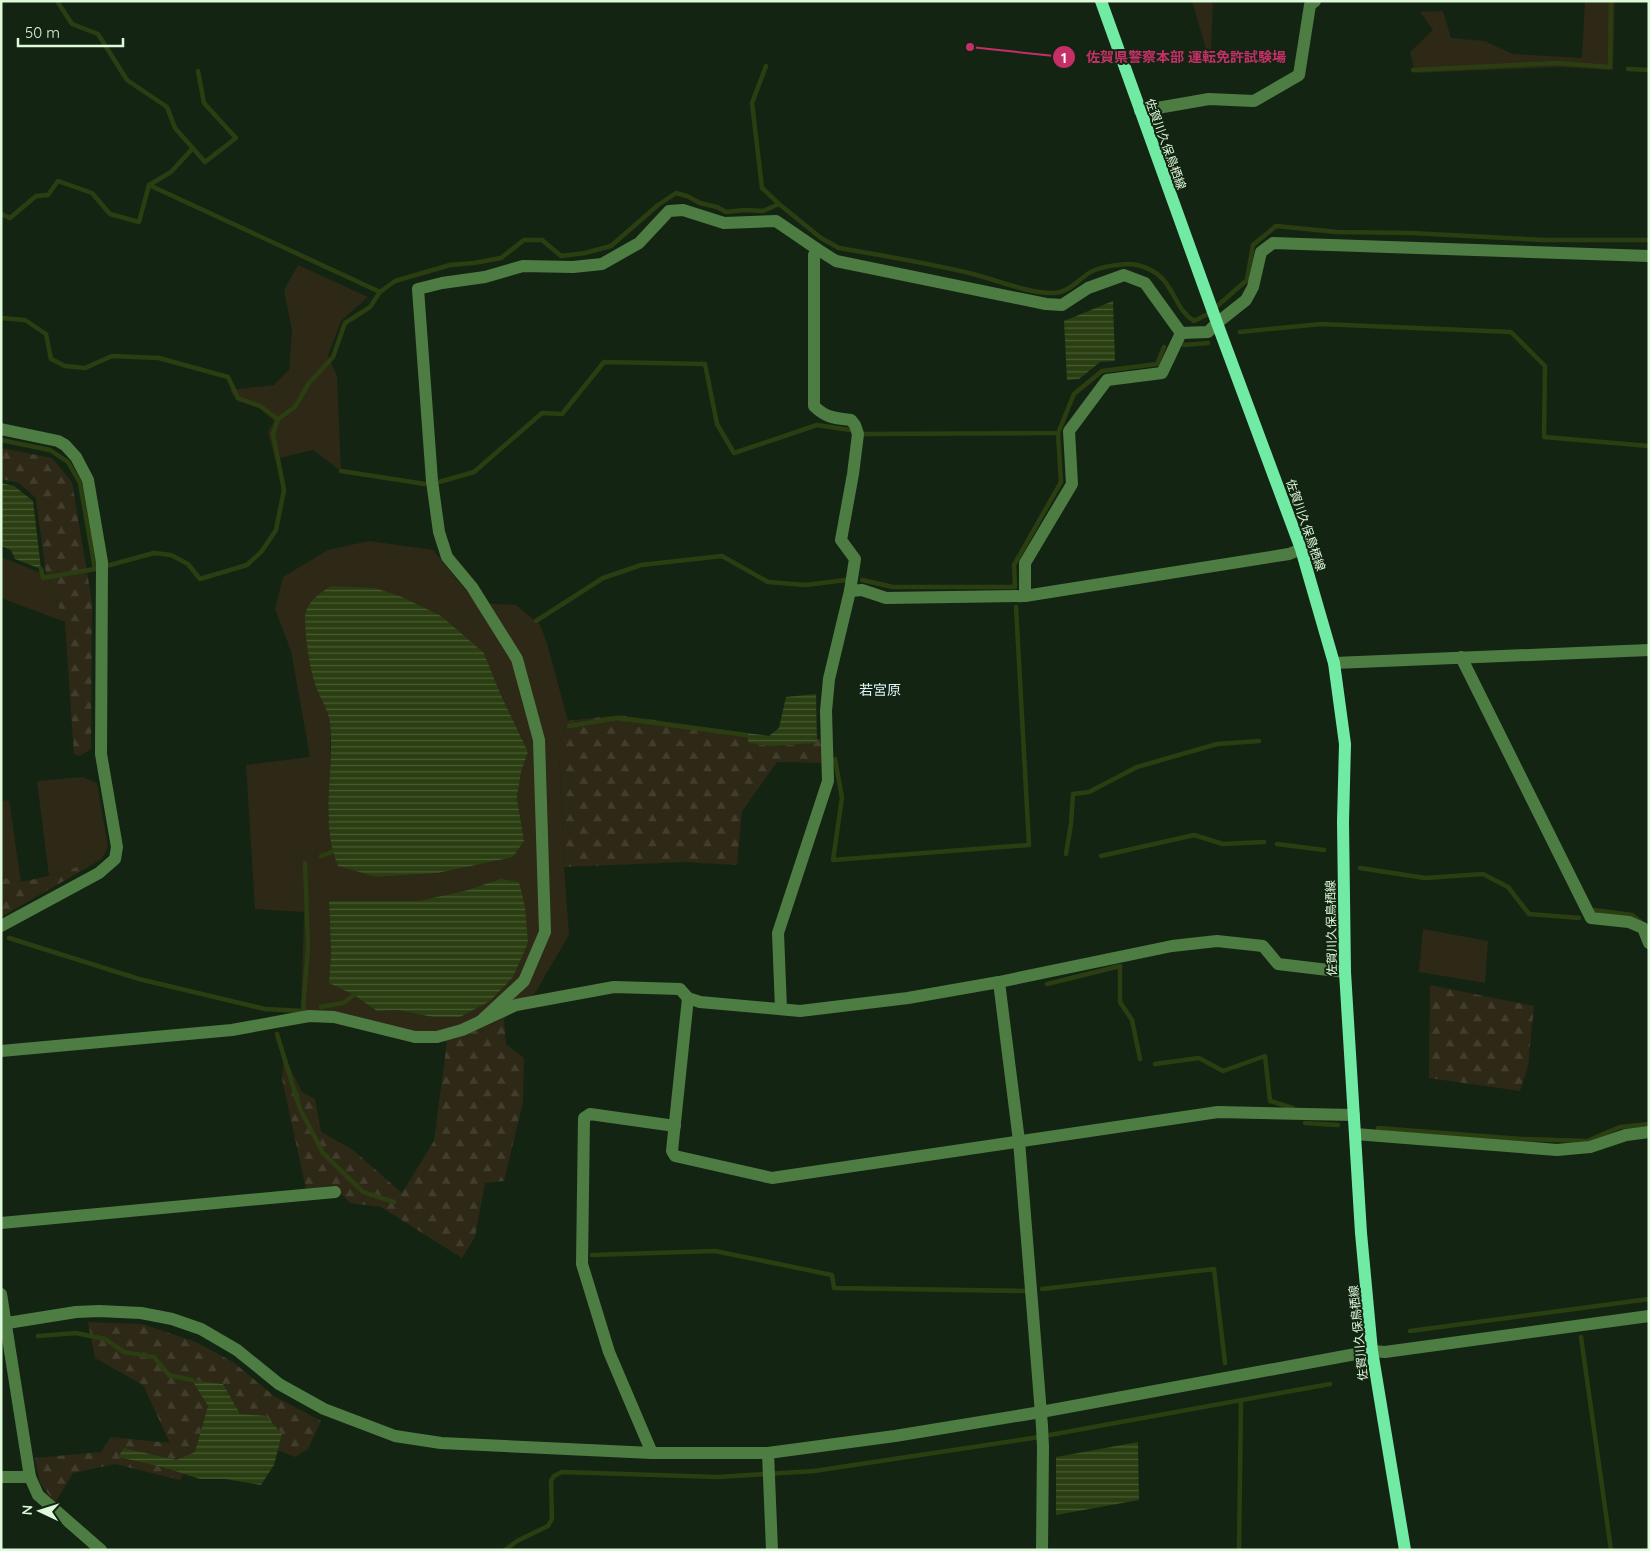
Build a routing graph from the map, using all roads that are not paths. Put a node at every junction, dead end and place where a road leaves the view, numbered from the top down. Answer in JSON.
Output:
{"nodes":[{"id":1,"x":1101,"y":1,"type":"edge"},
{"id":2,"x":1315,"y":1,"type":"edge"},
{"id":3,"x":1140,"y":111,"type":"junction"},
{"id":4,"x":817,"y":249,"type":"junction"},
{"id":5,"x":1649,"y":256,"type":"edge"},
{"id":6,"x":1217,"y":322,"type":"junction"},
{"id":7,"x":1181,"y":333,"type":"junction"},
{"id":8,"x":1,"y":429,"type":"edge"},
{"id":9,"x":1301,"y":548,"type":"junction"},
{"id":10,"x":850,"y":590,"type":"junction"},
{"id":11,"x":1025,"y":596,"type":"junction"},
{"id":12,"x":1649,"y":650,"type":"edge"},
{"id":13,"x":1461,"y":657,"type":"junction"},
{"id":14,"x":1334,"y":663,"type":"junction"},
{"id":15,"x":1,"y":926,"type":"edge"},
{"id":16,"x":1649,"y":943,"type":"edge"},
{"id":17,"x":1346,"y":972,"type":"junction"},
{"id":18,"x":998,"y":982,"type":"junction"},
{"id":19,"x":688,"y":998,"type":"junction"},
{"id":20,"x":781,"y":1009,"type":"junction"},
{"id":21,"x":481,"y":1021,"type":"junction"},
{"id":22,"x":1,"y":1051,"type":"edge"},
{"id":23,"x":1354,"y":1115,"type":"junction"},
{"id":24,"x":675,"y":1126,"type":"junction"},
{"id":25,"x":1649,"y":1132,"type":"edge"},
{"id":26,"x":1356,"y":1134,"type":"junction"},
{"id":27,"x":1019,"y":1141,"type":"junction"},
{"id":28,"x":335,"y":1192,"type":"dead end"},
{"id":29,"x":1,"y":1223,"type":"edge"},
{"id":30,"x":1,"y":1294,"type":"edge"},
{"id":31,"x":1649,"y":1316,"type":"edge"},
{"id":32,"x":4,"y":1324,"type":"edge"},
{"id":33,"x":1372,"y":1351,"type":"junction"},
{"id":34,"x":1041,"y":1412,"type":"junction"},
{"id":35,"x":652,"y":1452,"type":"junction"},
{"id":36,"x":768,"y":1453,"type":"junction"},
{"id":37,"x":1,"y":1477,"type":"edge"},
{"id":38,"x":30,"y":1477,"type":"junction"},
{"id":39,"x":101,"y":1550,"type":"edge"},
{"id":40,"x":772,"y":1550,"type":"edge"},
{"id":41,"x":1042,"y":1550,"type":"edge"},
{"id":42,"x":1405,"y":1550,"type":"edge"}],
"edges":[{"from":1,"to":3,"type":"main road","name":"佐賀川久保鳥栖線"},
{"from":2,"to":3,"type":"street"},
{"from":3,"to":6,"type":"main road","name":"佐賀川久保鳥栖線"},
{"from":4,"to":7,"type":"street"},
{"from":4,"to":10,"type":"street"},
{"from":4,"to":21,"type":"street"},
{"from":5,"to":6,"type":"street"},
{"from":6,"to":7,"type":"street"},
{"from":6,"to":9,"type":"main road","name":"佐賀川久保鳥栖線"},
{"from":7,"to":11,"type":"street"},
{"from":8,"to":15,"type":"street"},
{"from":9,"to":11,"type":"street"},
{"from":9,"to":14,"type":"main road","name":"佐賀川久保鳥栖線"},
{"from":10,"to":11,"type":"street"},
{"from":10,"to":20,"type":"street"},
{"from":12,"to":13,"type":"street"},
{"from":13,"to":14,"type":"street"},
{"from":13,"to":16,"type":"street"},
{"from":14,"to":17,"type":"main road","name":"佐賀川久保鳥栖線"},
{"from":17,"to":18,"type":"street"},
{"from":17,"to":23,"type":"main road","name":"佐賀川久保鳥栖線"},
{"from":18,"to":20,"type":"street"},
{"from":18,"to":27,"type":"street"},
{"from":19,"to":20,"type":"street"},
{"from":19,"to":21,"type":"street"},
{"from":19,"to":24,"type":"street"},
{"from":21,"to":22,"type":"street"},
{"from":23,"to":26,"type":"main road","name":"佐賀川久保鳥栖線"},
{"from":23,"to":27,"type":"street"},
{"from":24,"to":27,"type":"street"},
{"from":24,"to":35,"type":"street"},
{"from":25,"to":26,"type":"street"},
{"from":26,"to":33,"type":"main road","name":"佐賀川久保鳥栖線"},
{"from":27,"to":34,"type":"street"},
{"from":28,"to":29,"type":"street"},
{"from":30,"to":32,"type":"street"},
{"from":31,"to":33,"type":"street"},
{"from":32,"to":35,"type":"street"},
{"from":32,"to":38,"type":"street"},
{"from":33,"to":34,"type":"street"},
{"from":33,"to":42,"type":"main road","name":"佐賀川久保鳥栖線"},
{"from":34,"to":36,"type":"street"},
{"from":34,"to":41,"type":"street"},
{"from":35,"to":36,"type":"street"},
{"from":36,"to":40,"type":"street"},
{"from":37,"to":38,"type":"street"},
{"from":38,"to":39,"type":"street"}]}
